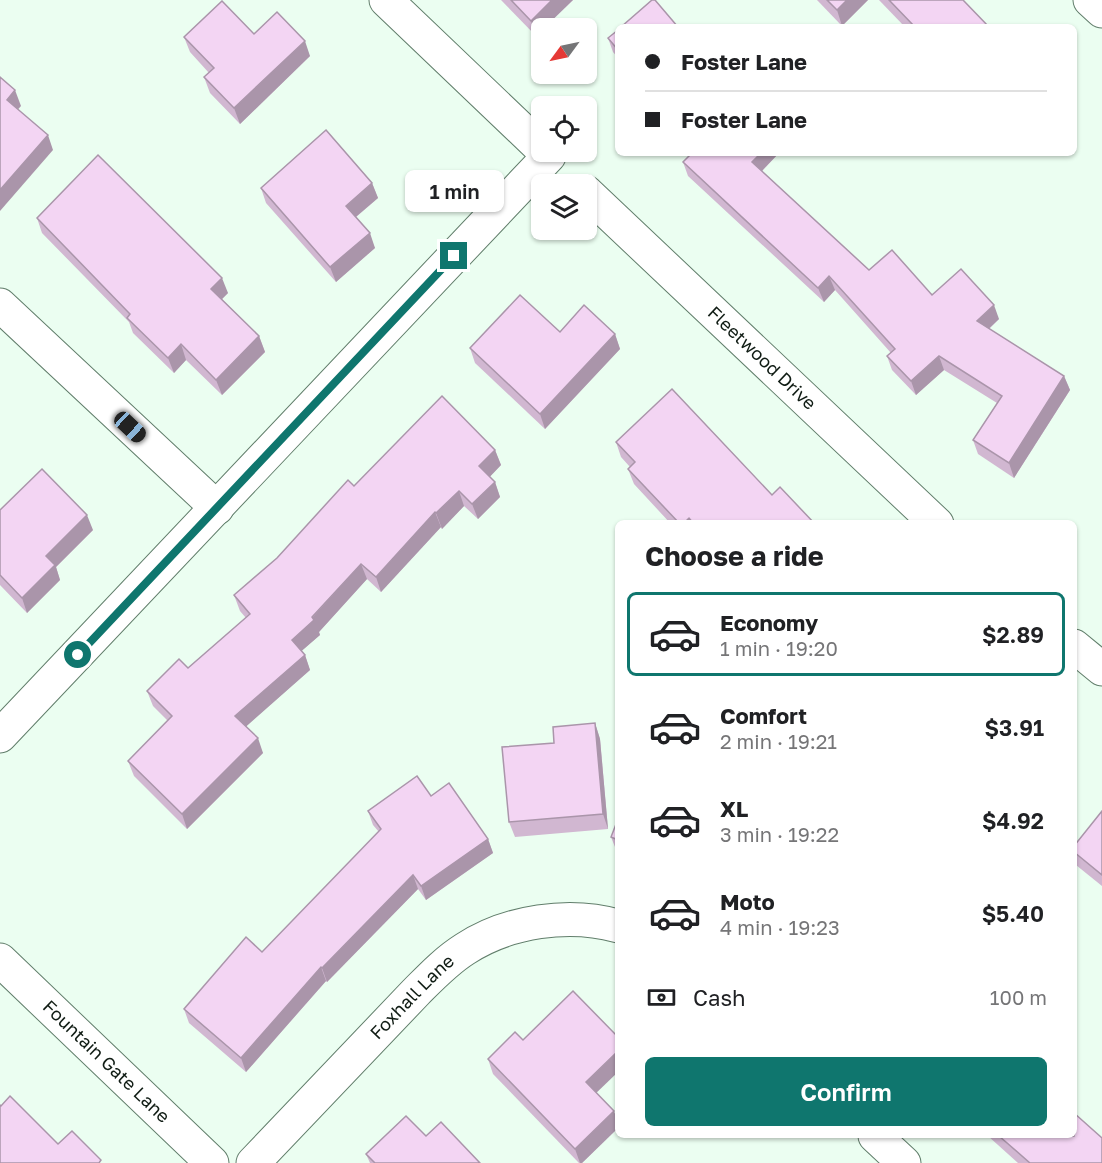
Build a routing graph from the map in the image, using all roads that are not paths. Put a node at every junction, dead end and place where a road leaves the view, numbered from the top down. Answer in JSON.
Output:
{"nodes":[{"id":1,"x":386,"y":0,"type":"edge"},
{"id":2,"x":1090,"y":0,"type":"edge"},
{"id":3,"x":1102,"y":11,"type":"edge"},
{"id":4,"x":531,"y":139,"type":"edge"},
{"id":5,"x":536,"y":162,"type":"edge"},
{"id":6,"x":556,"y":162,"type":"edge"},
{"id":7,"x":568,"y":174,"type":"edge"},
{"id":8,"x":597,"y":202,"type":"edge"},
{"id":9,"x":0,"y":305,"type":"edge"},
{"id":10,"x":217,"y":508,"type":"junction"},
{"id":11,"x":933,"y":520,"type":"edge"},
{"id":12,"x":1077,"y":648,"type":"edge"},
{"id":13,"x":1102,"y":669,"type":"edge"},
{"id":14,"x":0,"y":736,"type":"edge"},
{"id":15,"x":615,"y":925,"type":"edge"},
{"id":16,"x":0,"y":960,"type":"edge"},
{"id":17,"x":877,"y":1138,"type":"edge"},
{"id":18,"x":212,"y":1163,"type":"edge"},
{"id":19,"x":253,"y":1163,"type":"edge"},
{"id":20,"x":904,"y":1163,"type":"edge"}],
"edges":[{"from":1,"to":4,"type":"street"},
{"from":2,"to":3,"type":"street"},
{"from":5,"to":10,"type":"street"},
{"from":6,"to":7,"type":"street"},
{"from":8,"to":11,"type":"street","name":"Fleetwood Drive"},
{"from":9,"to":10,"type":"street"},
{"from":10,"to":14,"type":"street"},
{"from":12,"to":13,"type":"street"},
{"from":15,"to":19,"type":"street","name":"Foxhall Lane"},
{"from":16,"to":18,"type":"street","name":"Fountain Gate Lane"},
{"from":17,"to":20,"type":"street"}]}
